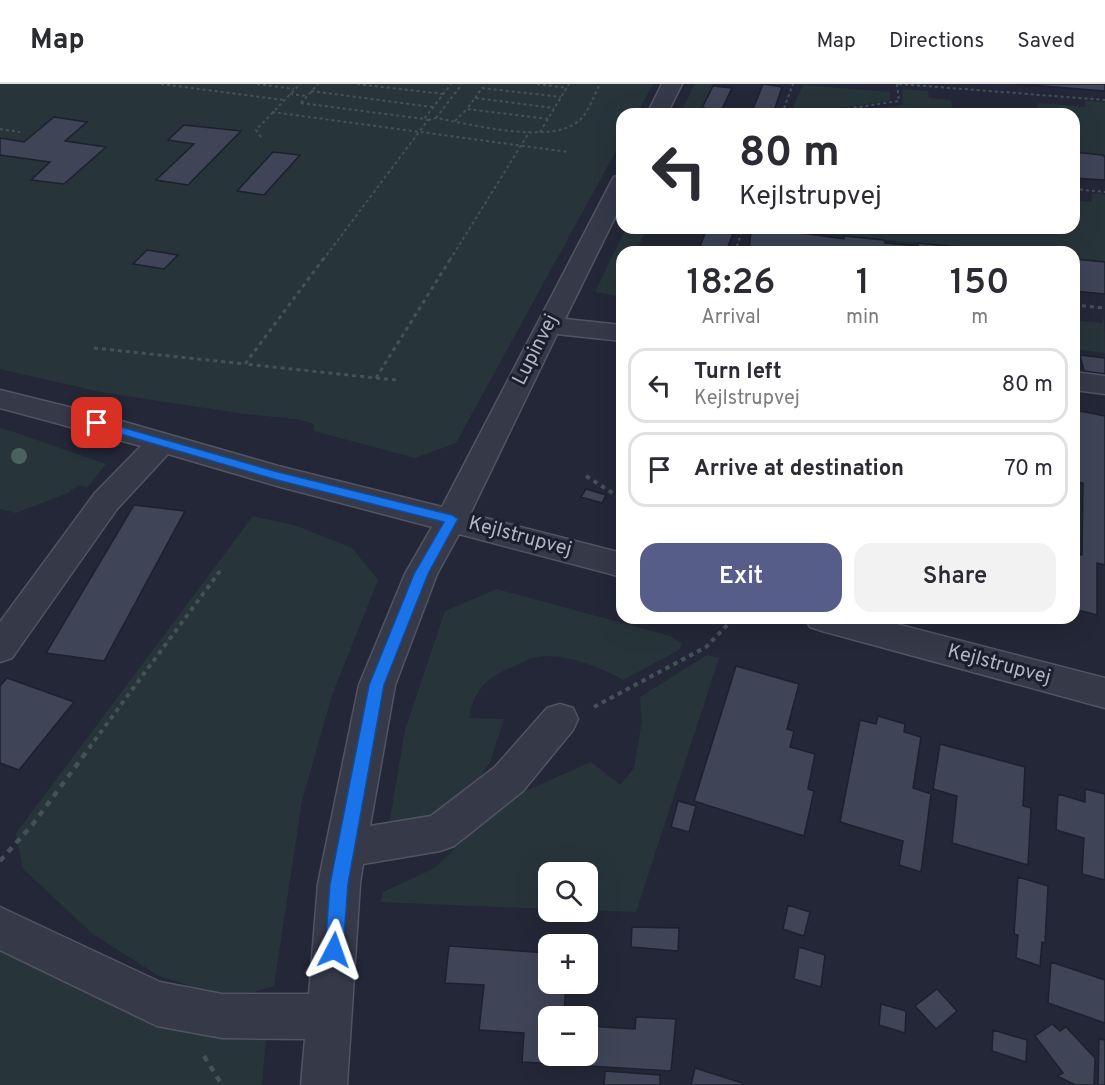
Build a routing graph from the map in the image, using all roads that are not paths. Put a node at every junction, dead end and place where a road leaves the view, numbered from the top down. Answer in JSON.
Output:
{"nodes":[{"id":1,"x":672,"y":84,"type":"edge"},
{"id":2,"x":660,"y":108,"type":"edge"},
{"id":3,"x":616,"y":194,"type":"edge"},
{"id":4,"x":549,"y":325,"type":"junction"},
{"id":5,"x":616,"y":332,"type":"edge"},
{"id":6,"x":1080,"y":382,"type":"edge"},
{"id":7,"x":1105,"y":385,"type":"edge"},
{"id":8,"x":0,"y":399,"type":"edge"},
{"id":9,"x":161,"y":443,"type":"junction"},
{"id":10,"x":452,"y":519,"type":"junction"},
{"id":11,"x":616,"y":563,"type":"edge"},
{"id":12,"x":845,"y":624,"type":"edge"},
{"id":13,"x":0,"y":648,"type":"edge"},
{"id":14,"x":1105,"y":693,"type":"edge"},
{"id":15,"x":560,"y":719,"type":"road end"},
{"id":16,"x":346,"y":848,"type":"junction"},
{"id":17,"x":0,"y":928,"type":"edge"},
{"id":18,"x":329,"y":1017,"type":"junction"},
{"id":19,"x":324,"y":1085,"type":"edge"}],
"edges":[{"from":1,"to":2,"type":"street"},
{"from":3,"to":4,"type":"street","name":"Lupinvej"},
{"from":4,"to":5,"type":"street"},
{"from":4,"to":10,"type":"street","name":"Lupinvej"},
{"from":6,"to":7,"type":"street"},
{"from":8,"to":9,"type":"street","name":"Kejlstrupvej"},
{"from":9,"to":10,"type":"street","name":"Kejlstrupvej"},
{"from":9,"to":13,"type":"street"},
{"from":10,"to":11,"type":"street","name":"Kejlstrupvej"},
{"from":10,"to":16,"type":"street","name":"Lupinvej"},
{"from":12,"to":14,"type":"street","name":"Kejlstrupvej"},
{"from":15,"to":16,"type":"street"},
{"from":16,"to":18,"type":"street","name":"Lupinvej"},
{"from":17,"to":18,"type":"street"},
{"from":18,"to":19,"type":"street","name":"Lupinvej"}]}
